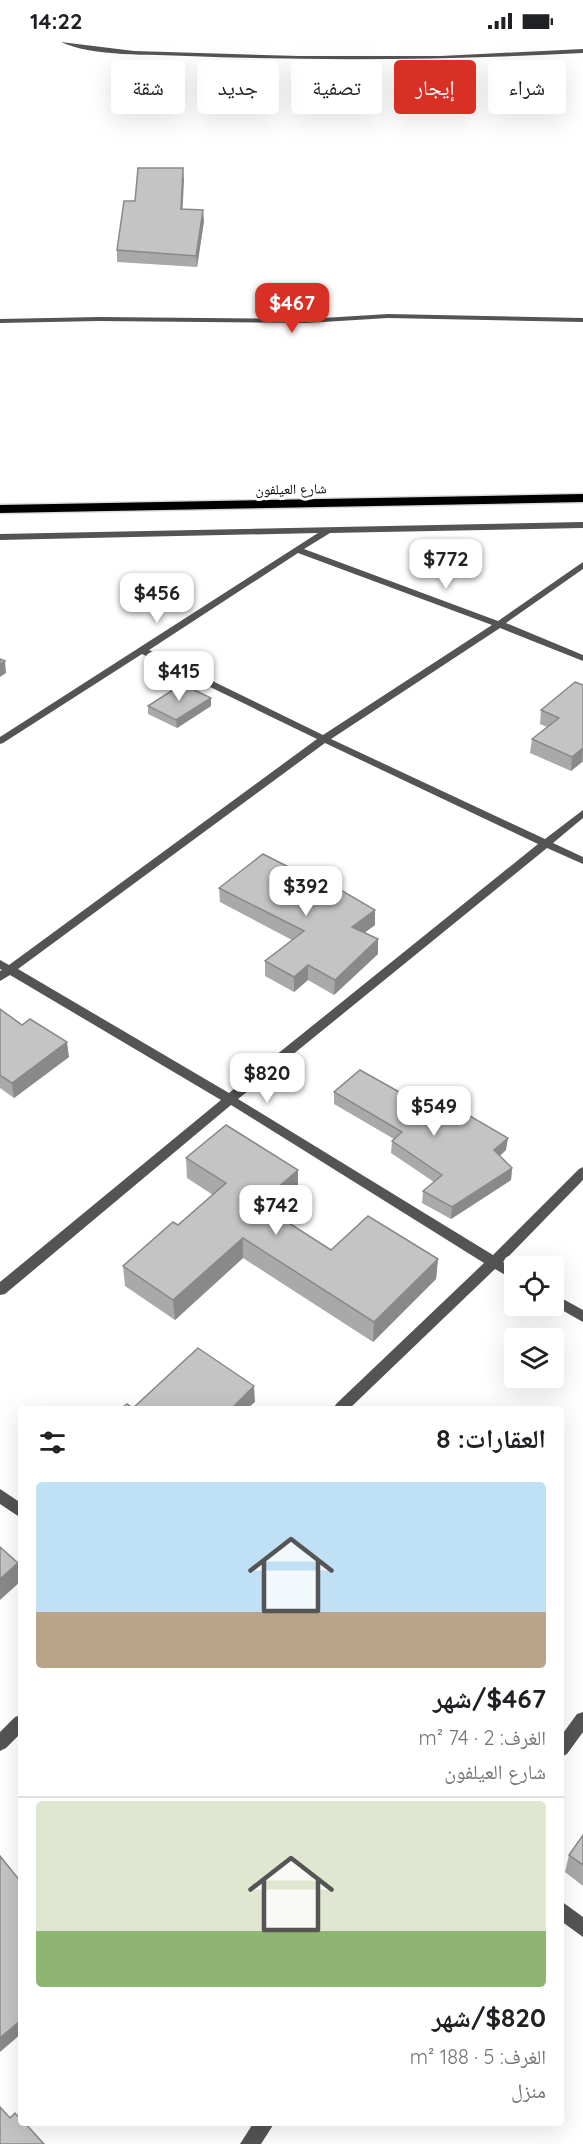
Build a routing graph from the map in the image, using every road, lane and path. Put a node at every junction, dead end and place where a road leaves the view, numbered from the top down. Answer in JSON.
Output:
{"nodes":[{"id":1,"x":64,"y":42,"type":"edge"},
{"id":2,"x":583,"y":51,"type":"edge"},
{"id":3,"x":583,"y":320,"type":"edge"},
{"id":4,"x":0,"y":321,"type":"edge"},
{"id":5,"x":583,"y":498,"type":"edge"},
{"id":6,"x":0,"y":509,"type":"edge"},
{"id":7,"x":583,"y":525,"type":"edge"},
{"id":8,"x":328,"y":530,"type":"junction"},
{"id":9,"x":0,"y":537,"type":"edge"},
{"id":10,"x":298,"y":550,"type":"junction"},
{"id":11,"x":583,"y":565,"type":"edge"},
{"id":12,"x":499,"y":624,"type":"junction"},
{"id":13,"x":142,"y":650,"type":"junction"},
{"id":14,"x":583,"y":658,"type":"edge"},
{"id":15,"x":324,"y":739,"type":"junction"},
{"id":16,"x":0,"y":741,"type":"edge"},
{"id":17,"x":583,"y":813,"type":"edge"},
{"id":18,"x":547,"y":844,"type":"junction"},
{"id":19,"x":583,"y":861,"type":"edge"},
{"id":20,"x":3,"y":970,"type":"edge"},
{"id":21,"x":230,"y":1099,"type":"junction"},
{"id":22,"x":583,"y":1172,"type":"edge"},
{"id":23,"x":494,"y":1262,"type":"junction"},
{"id":24,"x":504,"y":1268,"type":"edge"},
{"id":25,"x":0,"y":1290,"type":"edge"},
{"id":26,"x":564,"y":1305,"type":"edge"},
{"id":27,"x":583,"y":1317,"type":"edge"},
{"id":28,"x":343,"y":1406,"type":"edge"},
{"id":29,"x":0,"y":1495,"type":"edge"},
{"id":30,"x":18,"y":1510,"type":"edge"},
{"id":31,"x":583,"y":1719,"type":"edge"},
{"id":32,"x":18,"y":1725,"type":"edge"},
{"id":33,"x":0,"y":1743,"type":"edge"},
{"id":34,"x":564,"y":1745,"type":"edge"},
{"id":35,"x":564,"y":1912,"type":"edge"},
{"id":36,"x":583,"y":1928,"type":"edge"},
{"id":37,"x":263,"y":2126,"type":"edge"},
{"id":38,"x":249,"y":2144,"type":"edge"}],
"edges":[{"from":1,"to":2,"type":"street"},
{"from":3,"to":4,"type":"street"},
{"from":5,"to":6,"type":"highway","name":"شارع العيلفون"},
{"from":7,"to":8,"type":"street"},
{"from":8,"to":9,"type":"street"},
{"from":8,"to":10,"type":"street"},
{"from":10,"to":12,"type":"street"},
{"from":10,"to":13,"type":"street"},
{"from":11,"to":12,"type":"street"},
{"from":12,"to":14,"type":"street"},
{"from":12,"to":15,"type":"street"},
{"from":13,"to":15,"type":"street"},
{"from":13,"to":16,"type":"street"},
{"from":15,"to":18,"type":"street"},
{"from":15,"to":20,"type":"street"},
{"from":17,"to":18,"type":"street"},
{"from":18,"to":19,"type":"street"},
{"from":18,"to":21,"type":"street"},
{"from":20,"to":21,"type":"street"},
{"from":21,"to":23,"type":"street"},
{"from":21,"to":25,"type":"street"},
{"from":22,"to":23,"type":"street"},
{"from":23,"to":24,"type":"street"},
{"from":23,"to":28,"type":"street"},
{"from":26,"to":27,"type":"street"},
{"from":29,"to":30,"type":"street"},
{"from":31,"to":34,"type":"street"},
{"from":32,"to":33,"type":"street"},
{"from":35,"to":36,"type":"street"},
{"from":37,"to":38,"type":"street"}]}
